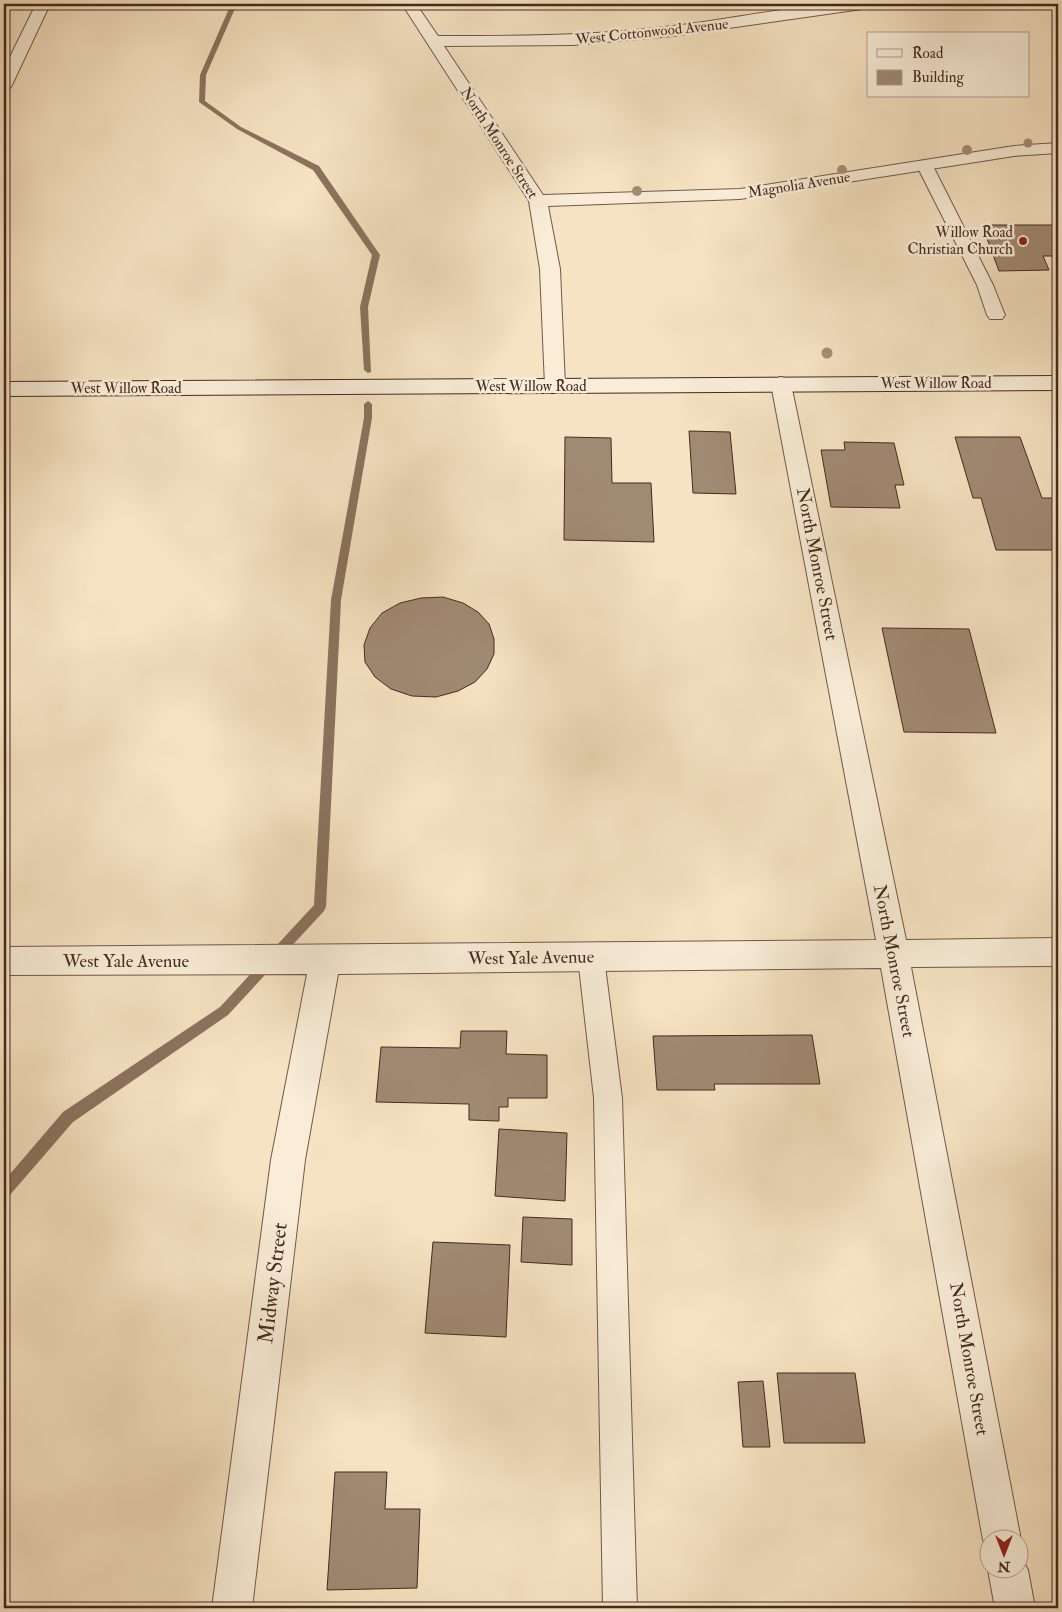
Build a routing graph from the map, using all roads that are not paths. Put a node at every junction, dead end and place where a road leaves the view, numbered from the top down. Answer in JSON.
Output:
{"nodes":[{"id":1,"x":43,"y":4,"type":"edge"},
{"id":2,"x":409,"y":4,"type":"edge"},
{"id":3,"x":869,"y":4,"type":"edge"},
{"id":4,"x":433,"y":41,"type":"junction"},
{"id":5,"x":9,"y":62,"type":"edge"},
{"id":6,"x":4,"y":85,"type":"edge"},
{"id":7,"x":1058,"y":148,"type":"edge"},
{"id":8,"x":925,"y":166,"type":"junction"},
{"id":9,"x":538,"y":201,"type":"junction"},
{"id":10,"x":996,"y":315,"type":"dead end"},
{"id":11,"x":1058,"y":383,"type":"edge"},
{"id":12,"x":781,"y":384,"type":"junction"},
{"id":13,"x":555,"y":386,"type":"junction"},
{"id":14,"x":4,"y":389,"type":"edge"},
{"id":15,"x":1058,"y":952,"type":"edge"},
{"id":16,"x":894,"y":955,"type":"junction"},
{"id":17,"x":591,"y":958,"type":"junction"},
{"id":18,"x":323,"y":960,"type":"junction"},
{"id":19,"x":4,"y":961,"type":"edge"},
{"id":20,"x":1000,"y":1530,"type":"edge"},
{"id":21,"x":1010,"y":1580,"type":"edge"},
{"id":22,"x":232,"y":1608,"type":"edge"},
{"id":23,"x":620,"y":1608,"type":"edge"},
{"id":24,"x":1015,"y":1608,"type":"edge"}],
"edges":[{"from":1,"to":5,"type":"street"},
{"from":2,"to":4,"type":"street","name":"North Monroe Street"},
{"from":3,"to":4,"type":"street","name":"West Cottonwood Avenue"},
{"from":4,"to":9,"type":"street","name":"North Monroe Street"},
{"from":5,"to":6,"type":"street"},
{"from":7,"to":8,"type":"street","name":"Magnolia Avenue"},
{"from":8,"to":9,"type":"street","name":"Magnolia Avenue"},
{"from":8,"to":10,"type":"lane"},
{"from":9,"to":13,"type":"street","name":"North Monroe Street"},
{"from":11,"to":12,"type":"street","name":"West Willow Road"},
{"from":12,"to":13,"type":"street","name":"West Willow Road"},
{"from":12,"to":16,"type":"street","name":"North Monroe Street"},
{"from":13,"to":14,"type":"street","name":"West Willow Road"},
{"from":15,"to":16,"type":"street","name":"West Yale Avenue"},
{"from":16,"to":17,"type":"street","name":"West Yale Avenue"},
{"from":16,"to":20,"type":"street","name":"North Monroe Street"},
{"from":17,"to":18,"type":"street","name":"West Yale Avenue"},
{"from":17,"to":23,"type":"lane"},
{"from":18,"to":19,"type":"street","name":"West Yale Avenue"},
{"from":18,"to":22,"type":"street","name":"Midway Street"},
{"from":21,"to":24,"type":"street"}]}
